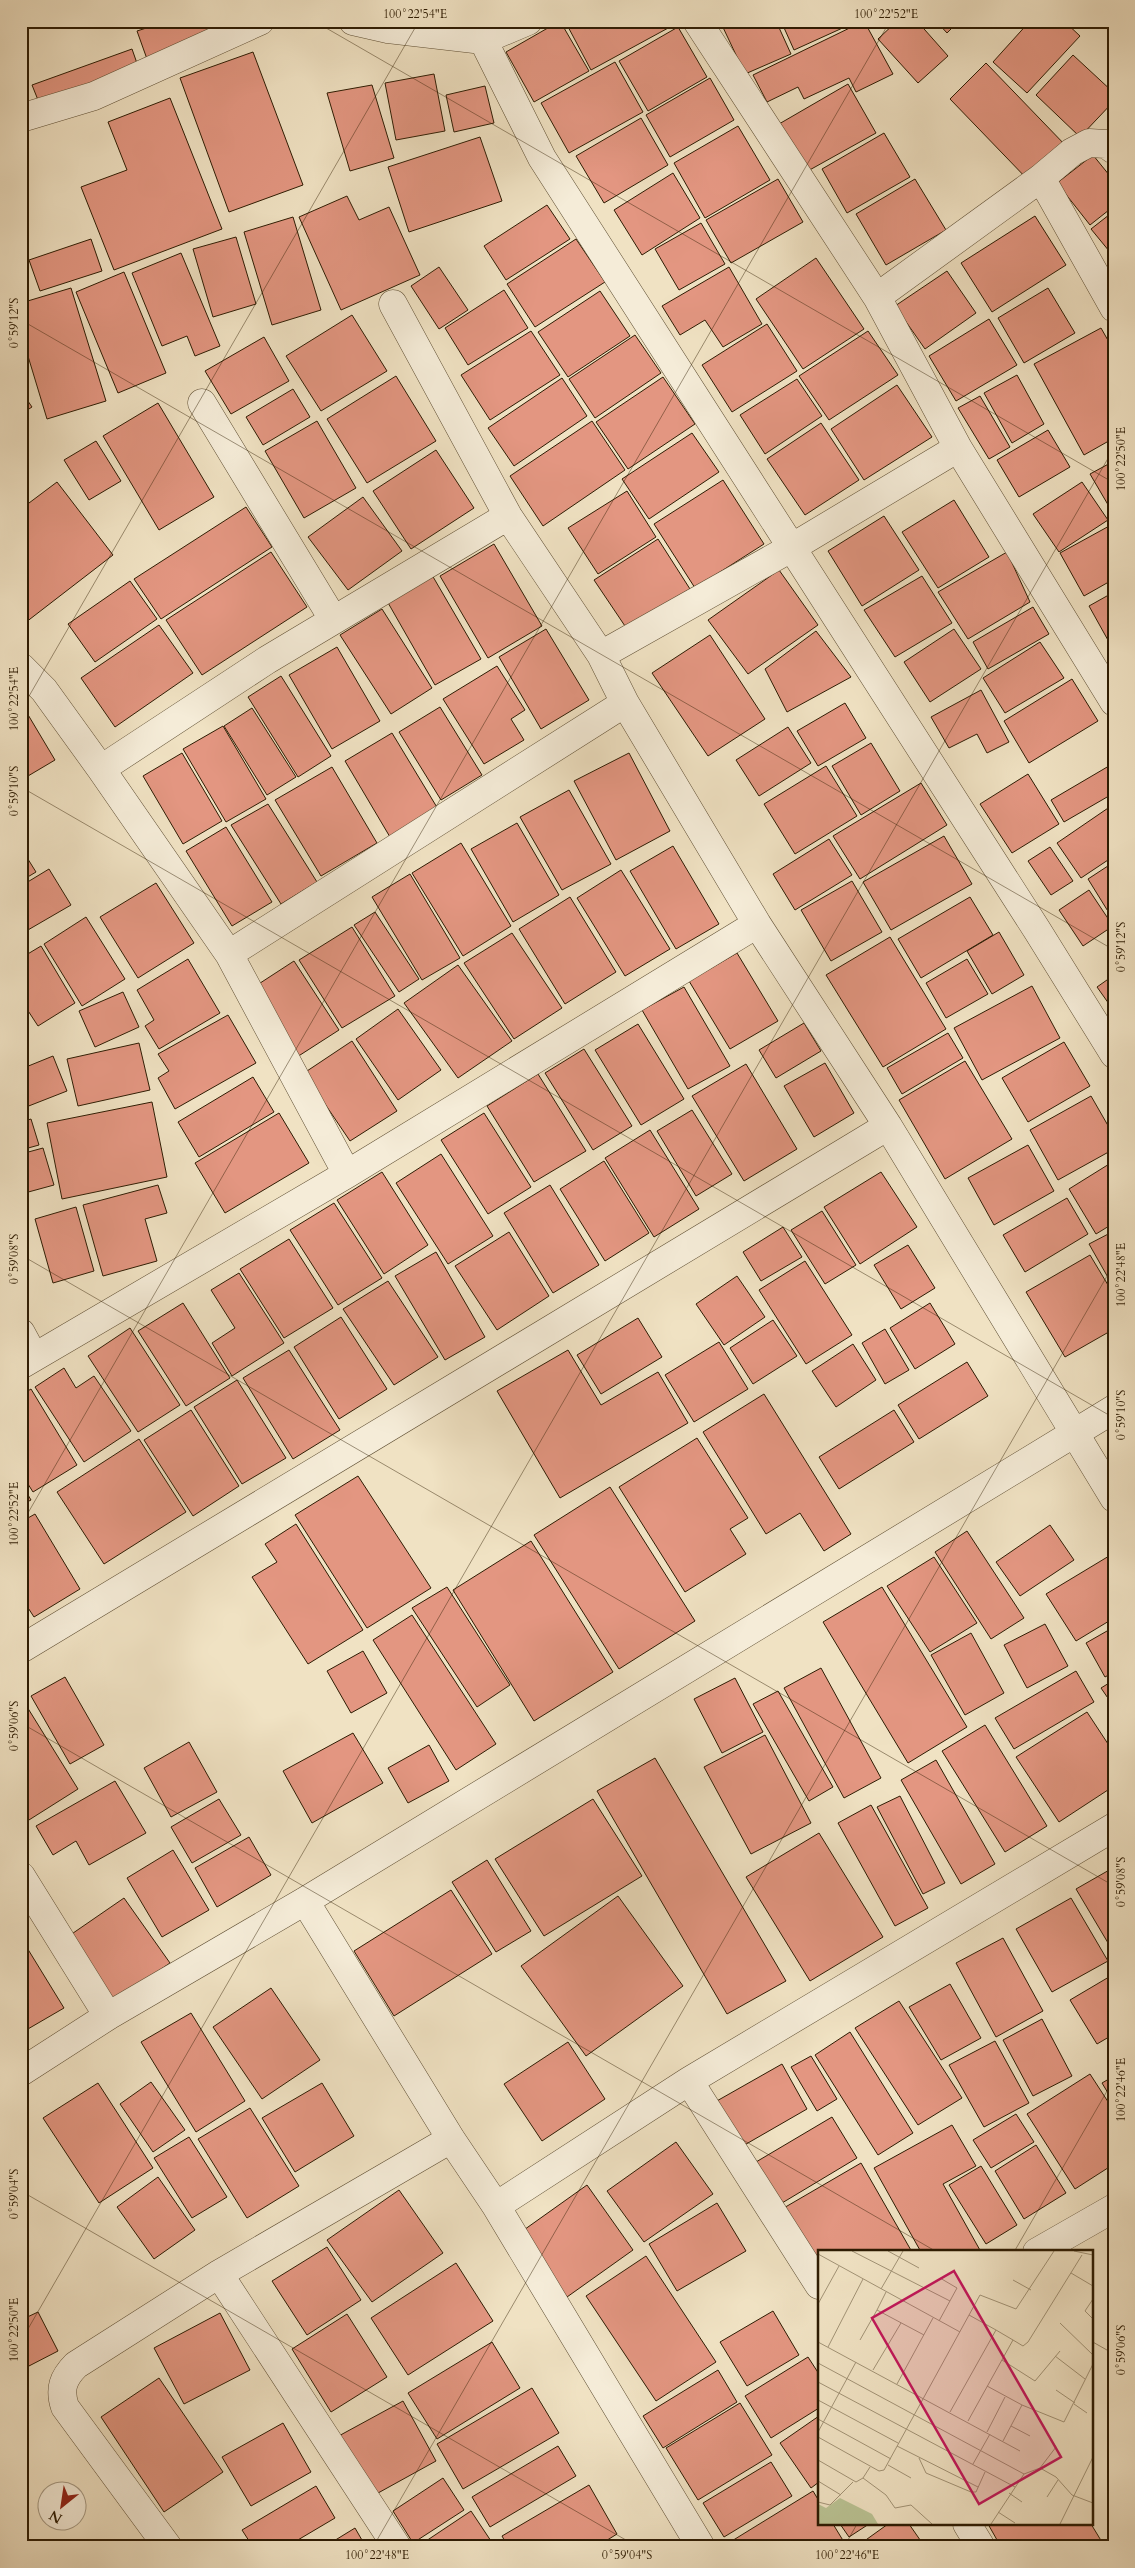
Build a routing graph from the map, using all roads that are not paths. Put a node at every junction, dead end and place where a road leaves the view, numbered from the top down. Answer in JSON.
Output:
{"nodes":[{"id":1,"x":260,"y":21,"type":"edge"},
{"id":2,"x":353,"y":21,"type":"edge"},
{"id":3,"x":528,"y":21,"type":"edge"},
{"id":4,"x":697,"y":21,"type":"edge"},
{"id":5,"x":483,"y":40,"type":"junction"},
{"id":6,"x":21,"y":118,"type":"edge"},
{"id":7,"x":1114,"y":150,"type":"edge"},
{"id":8,"x":1041,"y":178,"type":"junction"},
{"id":9,"x":877,"y":297,"type":"junction"},
{"id":10,"x":392,"y":304,"type":"dead end"},
{"id":11,"x":1114,"y":308,"type":"edge"},
{"id":12,"x":202,"y":403,"type":"dead end"},
{"id":13,"x":958,"y":448,"type":"junction"},
{"id":14,"x":508,"y":516,"type":"junction"},
{"id":15,"x":791,"y":548,"type":"junction"},
{"id":16,"x":333,"y":619,"type":"junction"},
{"id":17,"x":601,"y":655,"type":"junction"},
{"id":18,"x":21,"y":667,"type":"edge"},
{"id":19,"x":1114,"y":702,"type":"edge"},
{"id":20,"x":625,"y":703,"type":"junction"},
{"id":21,"x":101,"y":769,"type":"junction"},
{"id":22,"x":756,"y":924,"type":"junction"},
{"id":23,"x":229,"y":954,"type":"junction"},
{"id":24,"x":1114,"y":1054,"type":"edge"},
{"id":25,"x":888,"y":1126,"type":"junction"},
{"id":26,"x":347,"y":1174,"type":"junction"},
{"id":27,"x":21,"y":1333,"type":"edge"},
{"id":28,"x":27,"y":1361,"type":"edge"},
{"id":29,"x":1114,"y":1409,"type":"edge"},
{"id":30,"x":1074,"y":1435,"type":"junction"},
{"id":31,"x":1114,"y":1498,"type":"edge"},
{"id":32,"x":21,"y":1649,"type":"edge"},
{"id":33,"x":1114,"y":1827,"type":"edge"},
{"id":34,"x":21,"y":1876,"type":"edge"},
{"id":35,"x":305,"y":1901,"type":"junction"},
{"id":36,"x":108,"y":2016,"type":"junction"},
{"id":37,"x":21,"y":2072,"type":"edge"},
{"id":38,"x":689,"y":2082,"type":"junction"},
{"id":39,"x":451,"y":2138,"type":"junction"},
{"id":40,"x":496,"y":2206,"type":"junction"},
{"id":41,"x":1114,"y":2208,"type":"edge"},
{"id":42,"x":1040,"y":2250,"type":"edge"},
{"id":43,"x":219,"y":2274,"type":"junction"},
{"id":44,"x":818,"y":2283,"type":"edge"},
{"id":45,"x":968,"y":2526,"type":"edge"},
{"id":46,"x":168,"y":2547,"type":"edge"},
{"id":47,"x":397,"y":2547,"type":"edge"},
{"id":48,"x":701,"y":2547,"type":"edge"},
{"id":49,"x":981,"y":2547,"type":"edge"}],
"edges":[{"from":1,"to":6,"type":"street"},
{"from":2,"to":5,"type":"street"},
{"from":3,"to":5,"type":"street"},
{"from":4,"to":9,"type":"street"},
{"from":5,"to":15,"type":"street"},
{"from":7,"to":8,"type":"street"},
{"from":8,"to":9,"type":"street"},
{"from":8,"to":11,"type":"street"},
{"from":9,"to":13,"type":"street"},
{"from":10,"to":14,"type":"street"},
{"from":12,"to":16,"type":"street"},
{"from":13,"to":15,"type":"street"},
{"from":13,"to":19,"type":"street"},
{"from":14,"to":16,"type":"street"},
{"from":14,"to":17,"type":"street"},
{"from":15,"to":17,"type":"street"},
{"from":15,"to":24,"type":"street"},
{"from":16,"to":21,"type":"street"},
{"from":17,"to":20,"type":"street"},
{"from":18,"to":21,"type":"street"},
{"from":20,"to":22,"type":"street"},
{"from":20,"to":23,"type":"street"},
{"from":21,"to":23,"type":"street"},
{"from":22,"to":25,"type":"street"},
{"from":22,"to":26,"type":"street"},
{"from":23,"to":26,"type":"street"},
{"from":25,"to":30,"type":"street"},
{"from":25,"to":32,"type":"street"},
{"from":26,"to":28,"type":"street"},
{"from":27,"to":28,"type":"street"},
{"from":29,"to":30,"type":"street"},
{"from":30,"to":31,"type":"street"},
{"from":30,"to":35,"type":"street"},
{"from":33,"to":38,"type":"street"},
{"from":34,"to":36,"type":"street"},
{"from":35,"to":36,"type":"street"},
{"from":35,"to":39,"type":"street"},
{"from":36,"to":37,"type":"street"},
{"from":38,"to":40,"type":"street"},
{"from":38,"to":44,"type":"street"},
{"from":39,"to":40,"type":"street"},
{"from":39,"to":43,"type":"street"},
{"from":40,"to":48,"type":"street"},
{"from":41,"to":42,"type":"street"},
{"from":43,"to":46,"type":"street"},
{"from":43,"to":47,"type":"street"},
{"from":45,"to":49,"type":"street"}]}
